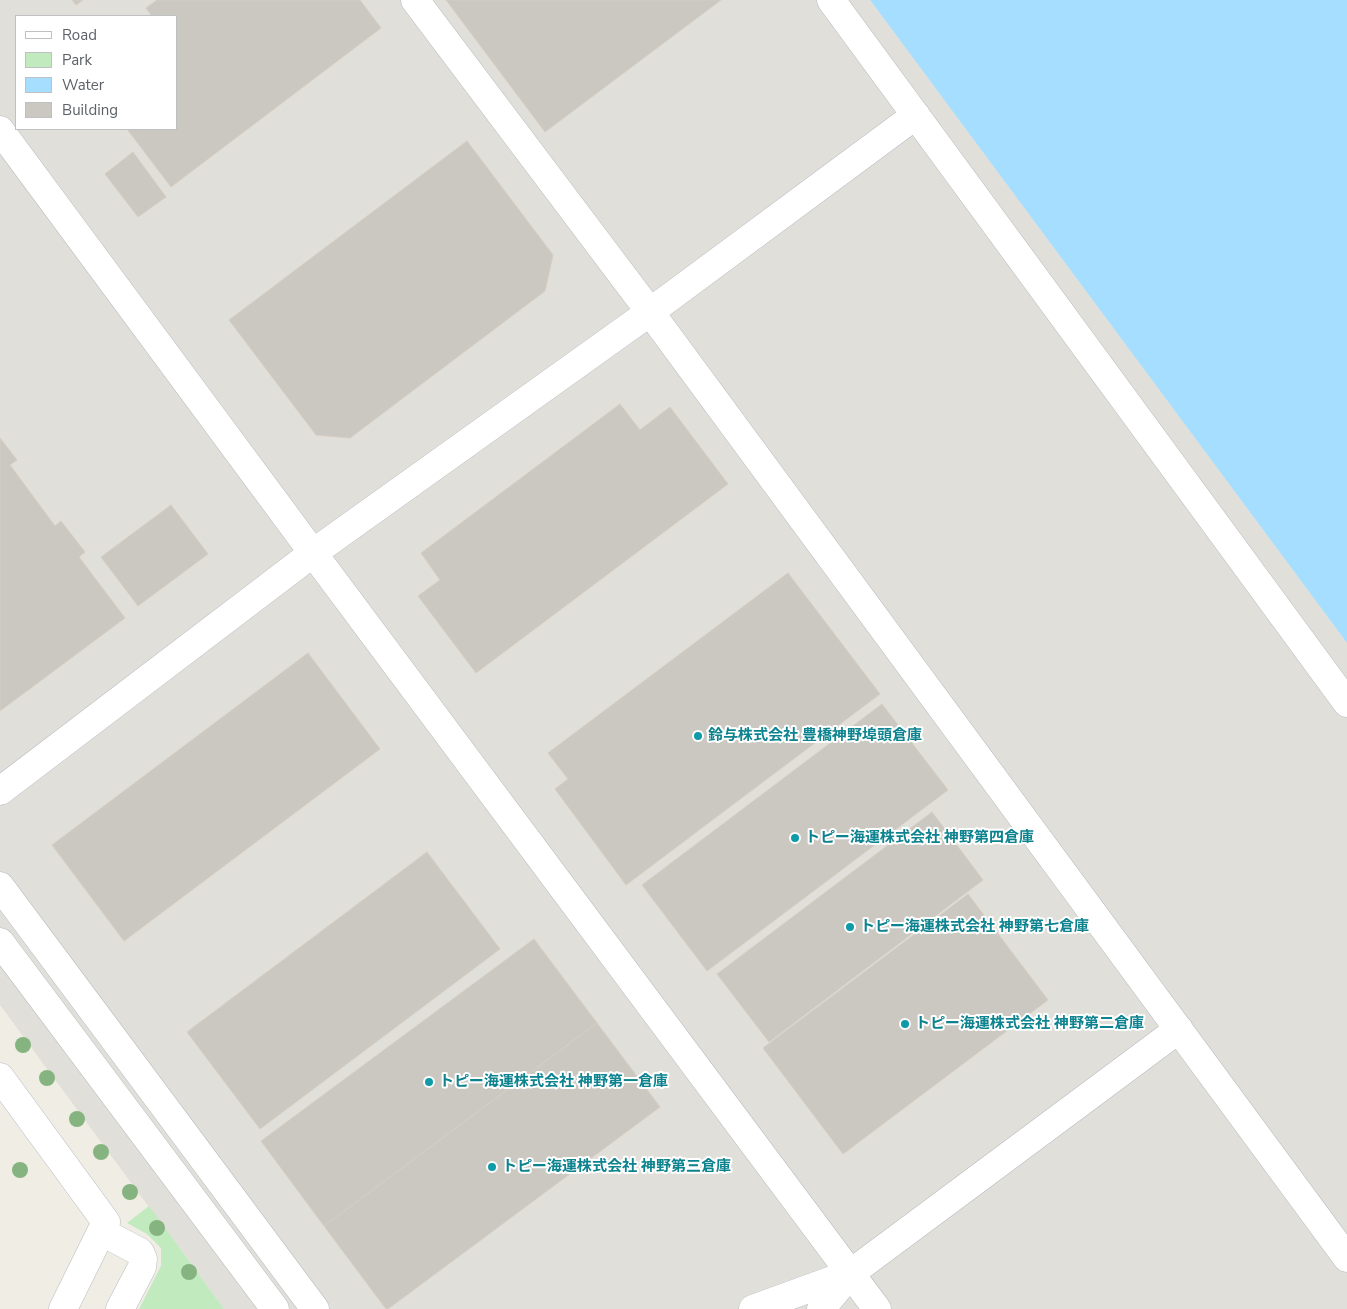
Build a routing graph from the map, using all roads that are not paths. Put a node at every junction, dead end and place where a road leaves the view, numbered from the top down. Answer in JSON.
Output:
{"nodes":[{"id":1,"x":415,"y":0,"type":"edge"},
{"id":2,"x":831,"y":0,"type":"edge"},
{"id":3,"x":916,"y":115,"type":"junction"},
{"id":4,"x":0,"y":130,"type":"edge"},
{"id":5,"x":650,"y":312,"type":"junction"},
{"id":6,"x":313,"y":553,"type":"junction"},
{"id":7,"x":1347,"y":703,"type":"edge"},
{"id":8,"x":0,"y":791,"type":"edge"},
{"id":9,"x":0,"y":886,"type":"edge"},
{"id":10,"x":4,"y":957,"type":"edge"},
{"id":11,"x":1179,"y":1029,"type":"junction"},
{"id":12,"x":0,"y":1077,"type":"edge"},
{"id":13,"x":102,"y":1232,"type":"junction"},
{"id":14,"x":1347,"y":1258,"type":"edge"},
{"id":15,"x":851,"y":1273,"type":"junction"},
{"id":16,"x":63,"y":1309,"type":"edge"},
{"id":17,"x":120,"y":1309,"type":"edge"},
{"id":18,"x":275,"y":1309,"type":"edge"},
{"id":19,"x":315,"y":1309,"type":"edge"},
{"id":20,"x":753,"y":1309,"type":"edge"},
{"id":21,"x":821,"y":1309,"type":"edge"},
{"id":22,"x":877,"y":1309,"type":"edge"}],
"edges":[{"from":1,"to":5,"type":"street"},
{"from":2,"to":3,"type":"street"},
{"from":3,"to":5,"type":"street"},
{"from":3,"to":7,"type":"street"},
{"from":4,"to":6,"type":"street"},
{"from":5,"to":6,"type":"street"},
{"from":5,"to":11,"type":"street"},
{"from":6,"to":8,"type":"street"},
{"from":6,"to":15,"type":"street"},
{"from":9,"to":19,"type":"street"},
{"from":10,"to":18,"type":"street"},
{"from":11,"to":14,"type":"street"},
{"from":11,"to":15,"type":"street"},
{"from":12,"to":13,"type":"street"},
{"from":13,"to":16,"type":"street"},
{"from":13,"to":17,"type":"street"},
{"from":15,"to":20,"type":"street"},
{"from":15,"to":21,"type":"street"},
{"from":15,"to":22,"type":"street"}]}
